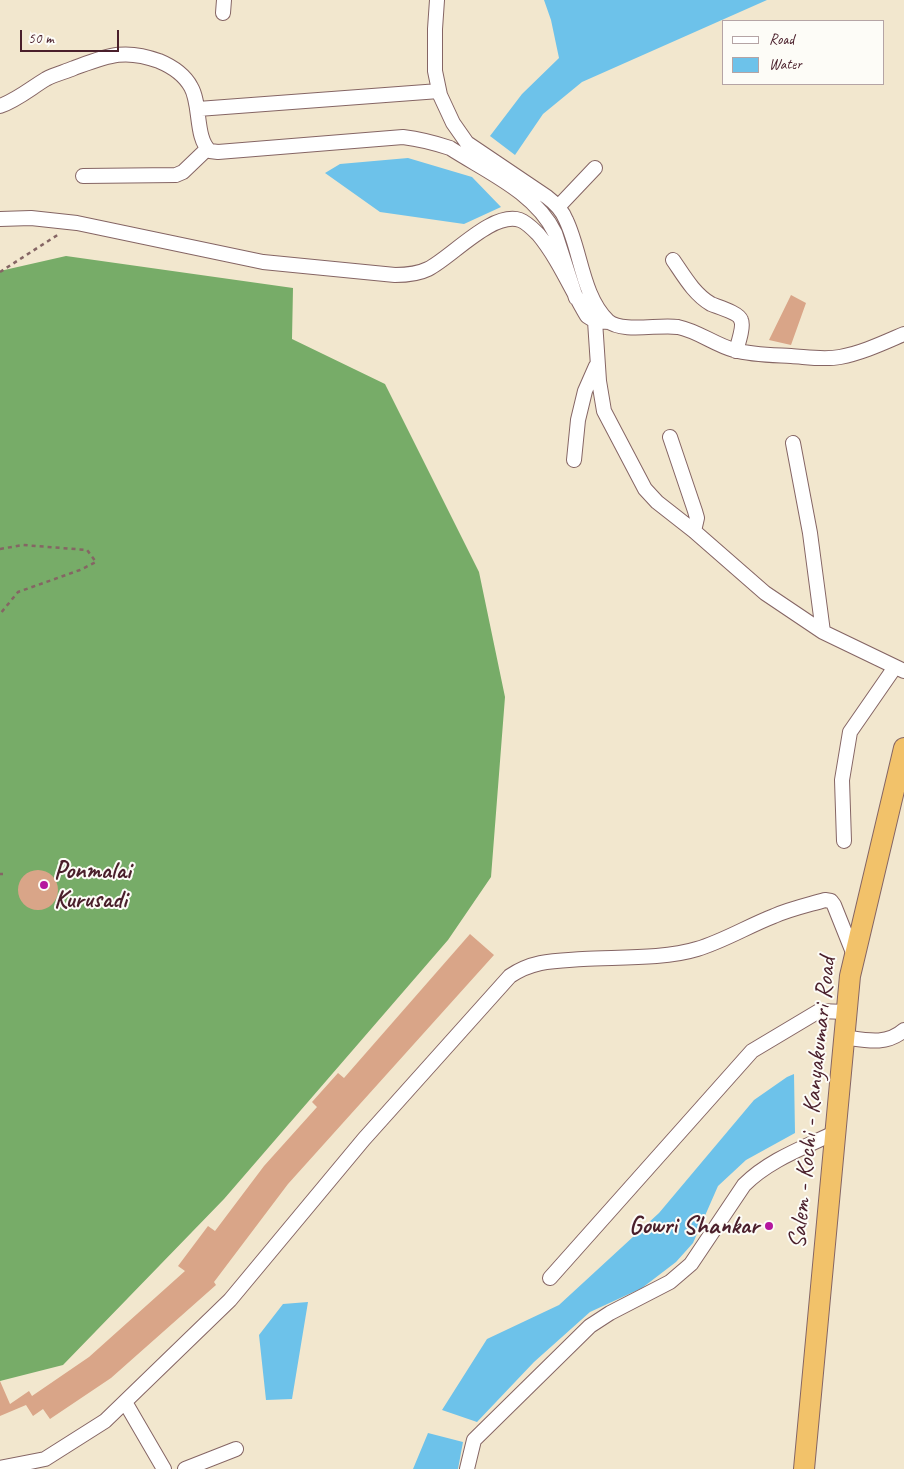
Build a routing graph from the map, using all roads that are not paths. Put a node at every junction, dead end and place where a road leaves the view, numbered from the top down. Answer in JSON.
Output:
{"nodes":[{"id":1,"x":437,"y":0,"type":"edge"},
{"id":2,"x":439,"y":91,"type":"junction"},
{"id":3,"x":0,"y":106,"type":"edge"},
{"id":4,"x":198,"y":109,"type":"junction"},
{"id":5,"x":207,"y":149,"type":"junction"},
{"id":6,"x":595,"y":168,"type":"dead end"},
{"id":7,"x":83,"y":176,"type":"dead end"},
{"id":8,"x":558,"y":207,"type":"junction"},
{"id":9,"x":0,"y":219,"type":"edge"},
{"id":10,"x":673,"y":260,"type":"dead end"},
{"id":11,"x":576,"y":298,"type":"junction"},
{"id":12,"x":595,"y":322,"type":"junction"},
{"id":13,"x":609,"y":322,"type":"junction"},
{"id":14,"x":904,"y":334,"type":"edge"},
{"id":15,"x":736,"y":351,"type":"junction"},
{"id":16,"x":598,"y":363,"type":"junction"},
{"id":17,"x":670,"y":437,"type":"dead end"},
{"id":18,"x":793,"y":443,"type":"dead end"},
{"id":19,"x":574,"y":460,"type":"dead end"},
{"id":20,"x":694,"y":531,"type":"junction"},
{"id":21,"x":823,"y":632,"type":"junction"},
{"id":22,"x":900,"y":669,"type":"edge"},
{"id":23,"x":904,"y":748,"type":"edge"},
{"id":24,"x":844,"y":841,"type":"dead end"},
{"id":25,"x":854,"y":955,"type":"junction"},
{"id":26,"x":846,"y":1012,"type":"junction"},
{"id":27,"x":904,"y":1030,"type":"edge"},
{"id":28,"x":843,"y":1037,"type":"junction"},
{"id":29,"x":834,"y":1133,"type":"junction"},
{"id":30,"x":550,"y":1278,"type":"dead end"},
{"id":31,"x":125,"y":1402,"type":"junction"},
{"id":32,"x":236,"y":1449,"type":"dead end"},
{"id":33,"x":0,"y":1468,"type":"edge"},
{"id":34,"x":164,"y":1469,"type":"edge"},
{"id":35,"x":185,"y":1469,"type":"edge"},
{"id":36,"x":468,"y":1469,"type":"edge"},
{"id":37,"x":804,"y":1469,"type":"edge"}],
"edges":[{"from":1,"to":2,"type":"street"},
{"from":2,"to":4,"type":"street"},
{"from":2,"to":8,"type":"street"},
{"from":3,"to":4,"type":"street"},
{"from":4,"to":5,"type":"street"},
{"from":5,"to":7,"type":"street"},
{"from":5,"to":11,"type":"street"},
{"from":6,"to":8,"type":"street"},
{"from":8,"to":13,"type":"street"},
{"from":9,"to":11,"type":"street"},
{"from":10,"to":15,"type":"street"},
{"from":11,"to":12,"type":"street"},
{"from":12,"to":13,"type":"street"},
{"from":12,"to":16,"type":"street"},
{"from":13,"to":15,"type":"street"},
{"from":14,"to":15,"type":"street"},
{"from":16,"to":19,"type":"street"},
{"from":16,"to":20,"type":"street"},
{"from":17,"to":20,"type":"street"},
{"from":18,"to":21,"type":"street"},
{"from":20,"to":21,"type":"street"},
{"from":21,"to":22,"type":"street"},
{"from":22,"to":24,"type":"street"},
{"from":23,"to":25,"type":"highway","name":"Salem - Kochi - Kanyakumari Road"},
{"from":25,"to":26,"type":"highway","name":"Salem - Kochi - Kanyakumari Road"},
{"from":25,"to":31,"type":"street"},
{"from":26,"to":28,"type":"highway","name":"Salem - Kochi - Kanyakumari Road"},
{"from":26,"to":30,"type":"street"},
{"from":27,"to":28,"type":"street"},
{"from":28,"to":29,"type":"highway","name":"Salem - Kochi - Kanyakumari Road"},
{"from":29,"to":36,"type":"street"},
{"from":29,"to":37,"type":"highway","name":"Salem - Kochi - Kanyakumari Road"},
{"from":31,"to":33,"type":"street"},
{"from":31,"to":34,"type":"street"},
{"from":32,"to":35,"type":"street"}]}
